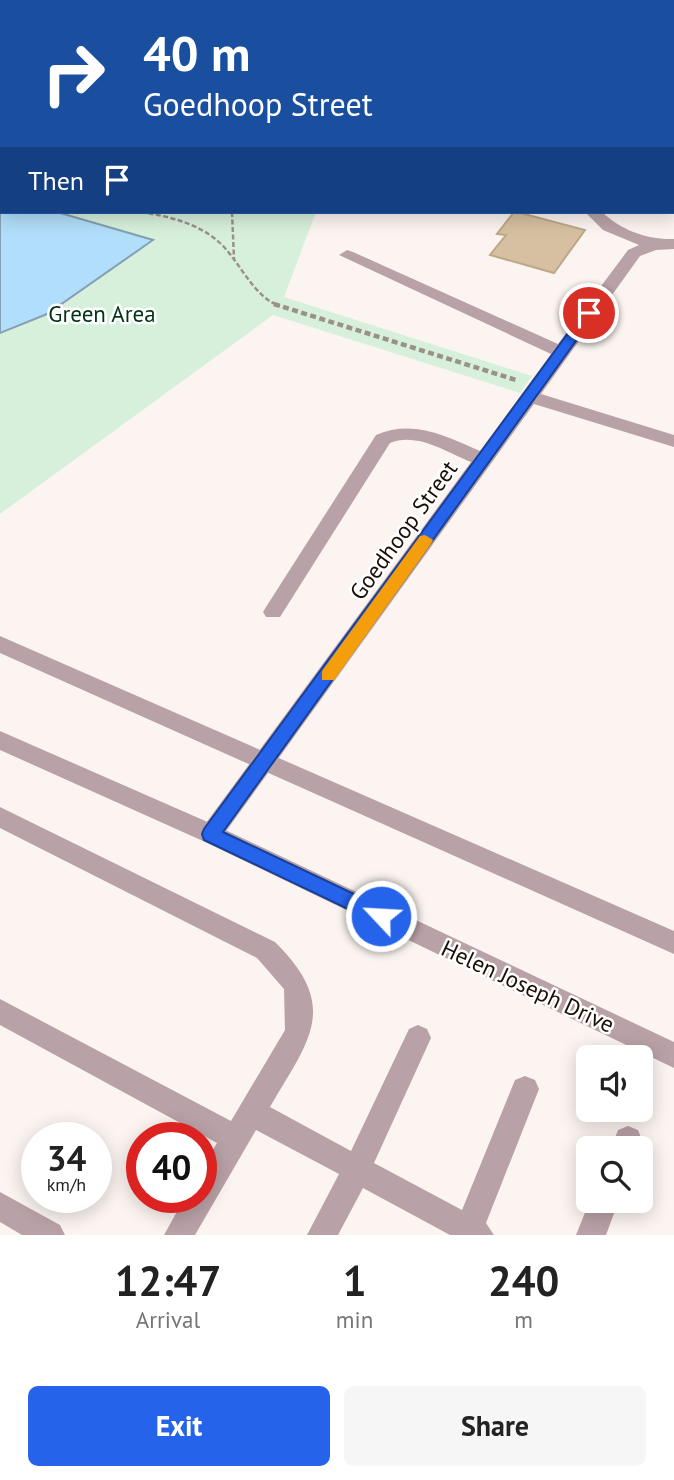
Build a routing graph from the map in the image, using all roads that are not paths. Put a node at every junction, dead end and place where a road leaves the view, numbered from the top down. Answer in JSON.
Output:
{"nodes":[{"id":1,"x":595,"y":214,"type":"edge"},
{"id":2,"x":674,"y":244,"type":"edge"},
{"id":3,"x":653,"y":245,"type":"junction"},
{"id":4,"x":347,"y":256,"type":"dead end"},
{"id":5,"x":559,"y":352,"type":"junction"},
{"id":6,"x":533,"y":391,"type":"junction"},
{"id":7,"x":674,"y":441,"type":"edge"},
{"id":8,"x":483,"y":460,"type":"junction"},
{"id":9,"x":273,"y":612,"type":"dead end"},
{"id":10,"x":0,"y":644,"type":"edge"},
{"id":11,"x":0,"y":740,"type":"edge"},
{"id":12,"x":266,"y":762,"type":"junction"},
{"id":13,"x":0,"y":817,"type":"edge"},
{"id":14,"x":211,"y":834,"type":"junction"},
{"id":15,"x":674,"y":943,"type":"edge"},
{"id":16,"x":0,"y":1011,"type":"edge"},
{"id":17,"x":418,"y":1038,"type":"dead end"},
{"id":18,"x":674,"y":1055,"type":"edge"},
{"id":19,"x":525,"y":1089,"type":"dead end"},
{"id":20,"x":253,"y":1112,"type":"junction"},
{"id":21,"x":237,"y":1139,"type":"junction"},
{"id":22,"x":357,"y":1169,"type":"junction"},
{"id":23,"x":0,"y":1206,"type":"edge"},
{"id":24,"x":600,"y":1213,"type":"edge"},
{"id":25,"x":472,"y":1233,"type":"edge"},
{"id":26,"x":50,"y":1235,"type":"edge"},
{"id":27,"x":179,"y":1235,"type":"edge"},
{"id":28,"x":322,"y":1235,"type":"edge"},
{"id":29,"x":591,"y":1235,"type":"edge"}],
"edges":[{"from":1,"to":3,"type":"street"},
{"from":2,"to":3,"type":"street"},
{"from":3,"to":5,"type":"street","name":"Goedhoop Street"},
{"from":4,"to":5,"type":"street"},
{"from":5,"to":6,"type":"street","name":"Goedhoop Street"},
{"from":6,"to":7,"type":"street"},
{"from":6,"to":8,"type":"street","name":"Goedhoop Street"},
{"from":8,"to":9,"type":"street"},
{"from":8,"to":12,"type":"street","name":"Goedhoop Street"},
{"from":10,"to":12,"type":"street"},
{"from":11,"to":14,"type":"street","name":"Helen Joseph Drive"},
{"from":12,"to":14,"type":"street","name":"Goedhoop Street"},
{"from":12,"to":15,"type":"street"},
{"from":13,"to":20,"type":"street"},
{"from":14,"to":18,"type":"street","name":"Helen Joseph Drive"},
{"from":16,"to":21,"type":"street"},
{"from":17,"to":22,"type":"street"},
{"from":19,"to":25,"type":"street"},
{"from":20,"to":21,"type":"street"},
{"from":20,"to":22,"type":"street"},
{"from":21,"to":27,"type":"street"},
{"from":22,"to":25,"type":"street"},
{"from":22,"to":28,"type":"street"},
{"from":23,"to":26,"type":"street"},
{"from":24,"to":29,"type":"street"}]}
